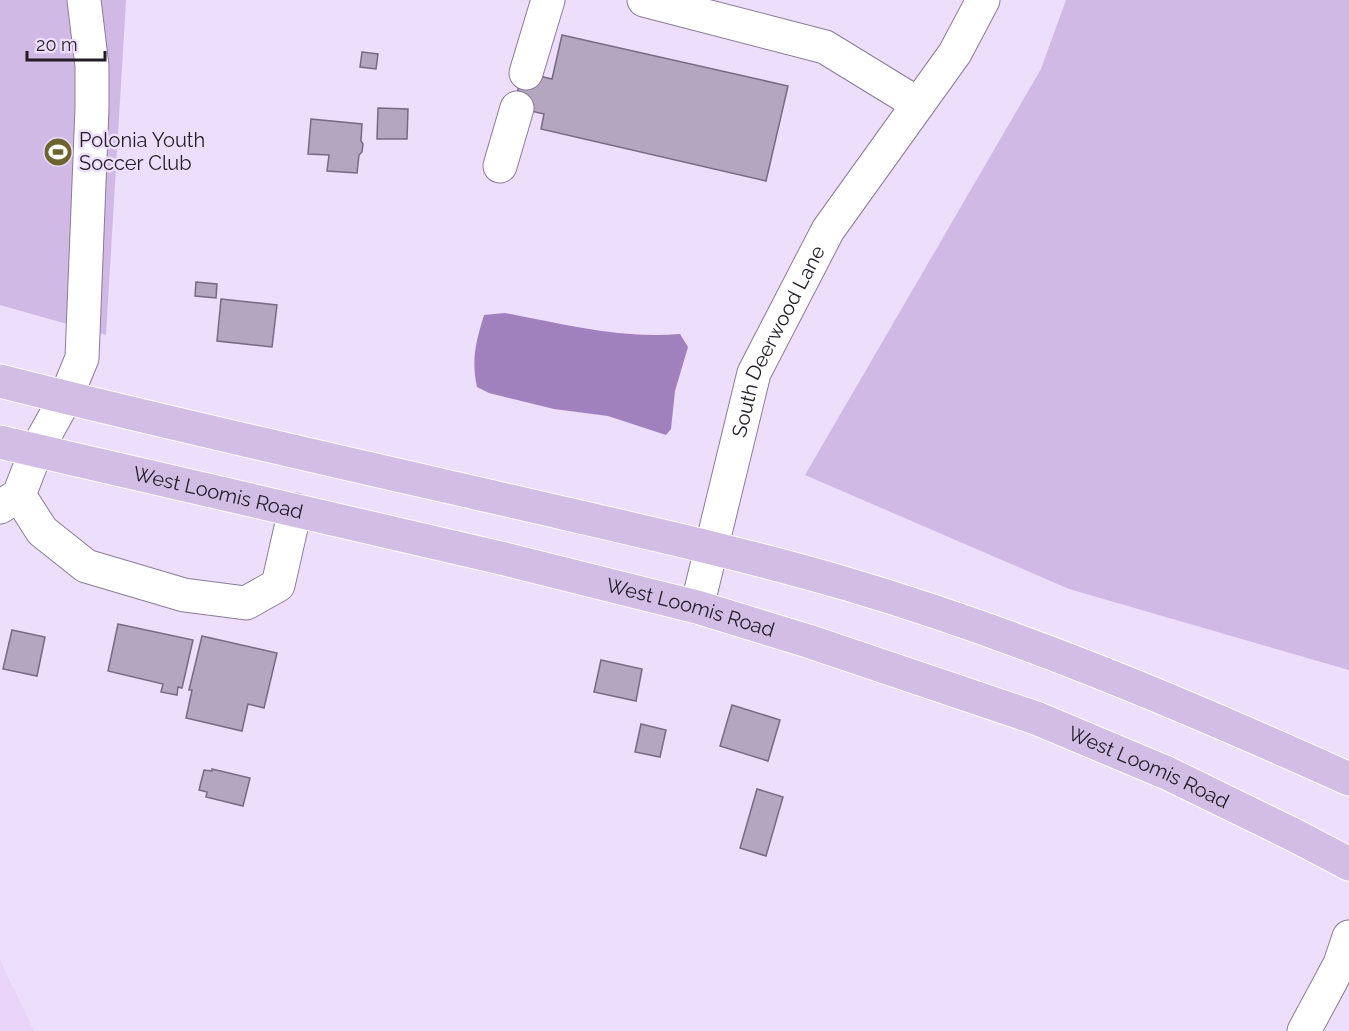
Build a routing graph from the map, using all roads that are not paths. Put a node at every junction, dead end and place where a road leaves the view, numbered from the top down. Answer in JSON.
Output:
{"nodes":[{"id":1,"x":84,"y":0,"type":"edge"},
{"id":2,"x":548,"y":0,"type":"edge"},
{"id":3,"x":644,"y":0,"type":"edge"},
{"id":4,"x":983,"y":0,"type":"edge"},
{"id":5,"x":526,"y":73,"type":"dead end"},
{"id":6,"x":918,"y":104,"type":"junction"},
{"id":7,"x":517,"y":108,"type":"dead end"},
{"id":8,"x":500,"y":166,"type":"dead end"},
{"id":9,"x":0,"y":381,"type":"edge"},
{"id":10,"x":66,"y":397,"type":"junction"},
{"id":11,"x":0,"y":442,"type":"edge"},
{"id":12,"x":36,"y":451,"type":"junction"},
{"id":13,"x":10,"y":501,"type":"edge"},
{"id":14,"x":295,"y":510,"type":"junction"},
{"id":15,"x":710,"y":547,"type":"junction"},
{"id":16,"x":697,"y":607,"type":"junction"},
{"id":17,"x":1349,"y":779,"type":"edge"},
{"id":18,"x":1294,"y":835,"type":"junction"},
{"id":19,"x":1349,"y":855,"type":"edge"},
{"id":20,"x":1349,"y":864,"type":"edge"},
{"id":21,"x":1342,"y":964,"type":"edge"},
{"id":22,"x":1304,"y":1031,"type":"edge"},
{"id":23,"x":1327,"y":1031,"type":"edge"}],
"edges":[{"from":1,"to":10,"type":"street"},
{"from":2,"to":5,"type":"street"},
{"from":3,"to":6,"type":"street"},
{"from":4,"to":6,"type":"street","name":"South Deerwood Lane"},
{"from":6,"to":15,"type":"street","name":"South Deerwood Lane"},
{"from":7,"to":8,"type":"street"},
{"from":9,"to":10,"type":"main road"},
{"from":10,"to":12,"type":"street"},
{"from":10,"to":15,"type":"main road"},
{"from":11,"to":12,"type":"main road","name":"West Loomis Road"},
{"from":12,"to":13,"type":"street"},
{"from":12,"to":14,"type":"main road","name":"West Loomis Road"},
{"from":13,"to":14,"type":"street"},
{"from":14,"to":16,"type":"main road","name":"West Loomis Road"},
{"from":15,"to":16,"type":"street","name":"South Deerwood Lane"},
{"from":15,"to":17,"type":"main road"},
{"from":16,"to":18,"type":"main road","name":"West Loomis Road"},
{"from":18,"to":19,"type":"main road"},
{"from":18,"to":20,"type":"main road","name":"West Loomis Road"},
{"from":21,"to":22,"type":"street"},
{"from":21,"to":23,"type":"street"}]}
